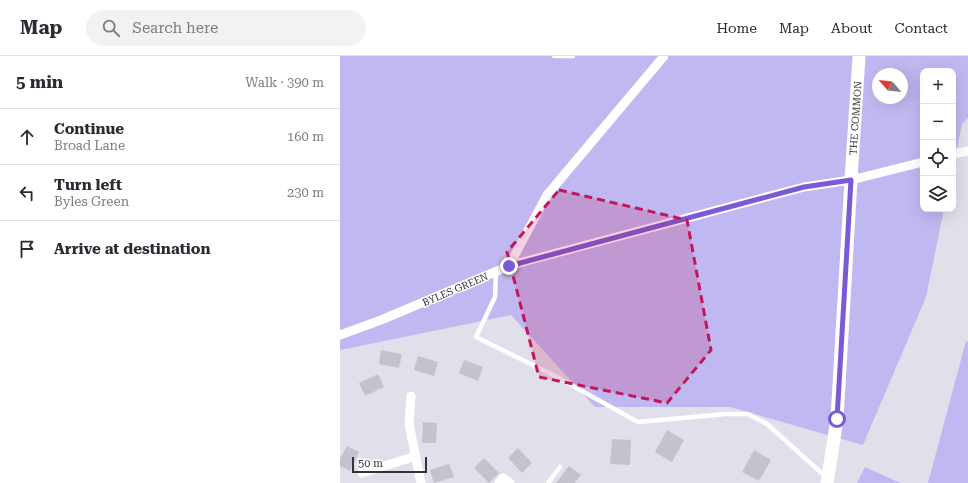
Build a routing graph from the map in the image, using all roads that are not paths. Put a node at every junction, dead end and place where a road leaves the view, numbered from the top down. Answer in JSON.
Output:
{"nodes":[{"id":1,"x":554,"y":56,"type":"edge"},
{"id":2,"x":574,"y":56,"type":"edge"},
{"id":3,"x":664,"y":56,"type":"edge"},
{"id":4,"x":859,"y":56,"type":"edge"},
{"id":5,"x":968,"y":151,"type":"edge"},
{"id":6,"x":956,"y":153,"type":"edge"},
{"id":7,"x":920,"y":163,"type":"edge"},
{"id":8,"x":851,"y":180,"type":"junction"},
{"id":9,"x":509,"y":266,"type":"junction"},
{"id":10,"x":496,"y":272,"type":"junction"},
{"id":11,"x":340,"y":335,"type":"edge"},
{"id":12,"x":411,"y":396,"type":"dead end"},
{"id":13,"x":416,"y":456,"type":"junction"},
{"id":14,"x":560,"y":468,"type":"dead end"},
{"id":15,"x":362,"y":472,"type":"dead end"},
{"id":16,"x":828,"y":481,"type":"edge"},
{"id":17,"x":421,"y":483,"type":"edge"},
{"id":18,"x":499,"y":483,"type":"edge"},
{"id":19,"x":510,"y":483,"type":"edge"},
{"id":20,"x":548,"y":483,"type":"edge"}],
"edges":[{"from":1,"to":2,"type":"lane"},
{"from":3,"to":9,"type":"street"},
{"from":4,"to":8,"type":"street","name":"THE COMMON"},
{"from":5,"to":6,"type":"street"},
{"from":7,"to":8,"type":"street","name":"BYLES GREEN"},
{"from":8,"to":9,"type":"street","name":"BYLES GREEN"},
{"from":8,"to":16,"type":"street","name":"THE COMMON"},
{"from":9,"to":10,"type":"street","name":"BYLES GREEN"},
{"from":10,"to":11,"type":"street","name":"BYLES GREEN"},
{"from":10,"to":16,"type":"lane"},
{"from":12,"to":13,"type":"street"},
{"from":13,"to":15,"type":"street"},
{"from":13,"to":17,"type":"street"},
{"from":14,"to":20,"type":"lane"},
{"from":18,"to":19,"type":"street"}]}
